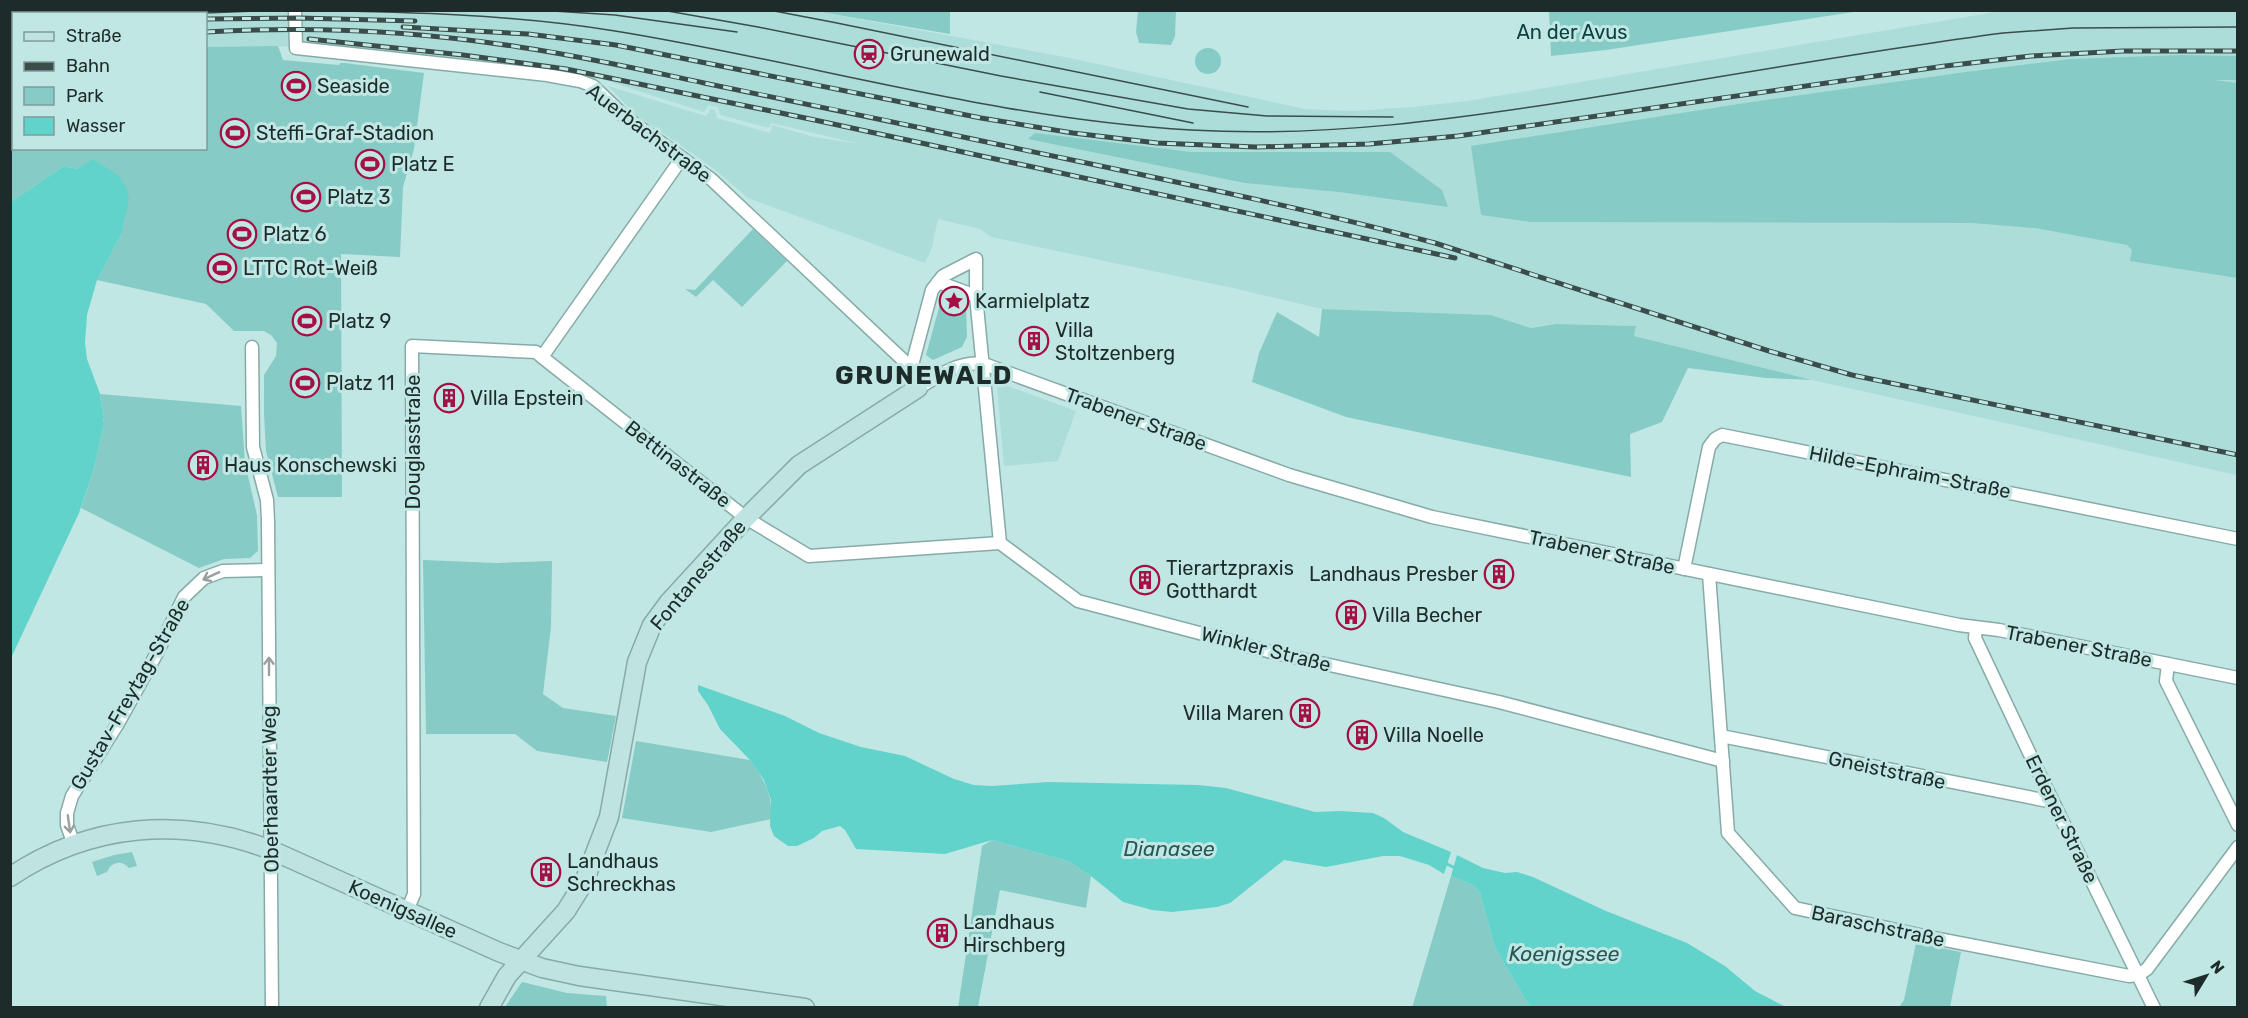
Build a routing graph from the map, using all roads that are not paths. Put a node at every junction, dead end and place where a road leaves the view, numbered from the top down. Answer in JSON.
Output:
{"nodes":[{"id":1,"x":295,"y":10,"type":"edge"},
{"id":2,"x":682,"y":158,"type":"junction"},
{"id":3,"x":938,"y":282,"type":"junction"},
{"id":4,"x":976,"y":296,"type":"junction"},
{"id":5,"x":252,"y":347,"type":"dead end"},
{"id":6,"x":542,"y":357,"type":"junction"},
{"id":7,"x":984,"y":364,"type":"junction"},
{"id":8,"x":911,"y":369,"type":"junction"},
{"id":9,"x":918,"y":388,"type":"junction"},
{"id":10,"x":746,"y":518,"type":"junction"},
{"id":11,"x":2238,"y":539,"type":"edge"},
{"id":12,"x":1000,"y":543,"type":"junction"},
{"id":13,"x":1684,"y":569,"type":"junction"},
{"id":14,"x":268,"y":570,"type":"junction"},
{"id":15,"x":1709,"y":574,"type":"junction"},
{"id":16,"x":1976,"y":628,"type":"junction"},
{"id":17,"x":2168,"y":664,"type":"junction"},
{"id":18,"x":2238,"y":678,"type":"edge"},
{"id":19,"x":1721,"y":736,"type":"junction"},
{"id":20,"x":1723,"y":761,"type":"junction"},
{"id":21,"x":2053,"y":802,"type":"junction"},
{"id":22,"x":2238,"y":825,"type":"edge"},
{"id":23,"x":74,"y":845,"type":"junction"},
{"id":24,"x":2238,"y":847,"type":"edge"},
{"id":25,"x":271,"y":850,"type":"junction"},
{"id":26,"x":10,"y":877,"type":"edge"},
{"id":27,"x":407,"y":911,"type":"junction"},
{"id":28,"x":521,"y":961,"type":"junction"},
{"id":29,"x":2138,"y":975,"type":"junction"},
{"id":30,"x":726,"y":1002,"type":"edge"},
{"id":31,"x":754,"y":1004,"type":"edge"},
{"id":32,"x":272,"y":1008,"type":"edge"},
{"id":33,"x":489,"y":1008,"type":"edge"},
{"id":34,"x":805,"y":1008,"type":"edge"},
{"id":35,"x":2154,"y":1008,"type":"edge"}],
"edges":[{"from":1,"to":2,"type":"street","name":"Auerbachstraße"},
{"from":2,"to":6,"type":"street"},
{"from":2,"to":8,"type":"street","name":"Auerbachstraße"},
{"from":3,"to":4,"type":"street"},
{"from":3,"to":4,"type":"street"},
{"from":3,"to":8,"type":"street"},
{"from":4,"to":7,"type":"street"},
{"from":5,"to":14,"type":"street","name":"Oberhaardter Weg"},
{"from":6,"to":10,"type":"street","name":"Bettinastraße"},
{"from":6,"to":27,"type":"street","name":"Douglasstraße"},
{"from":7,"to":9,"type":"street","name":"Fontanestraße"},
{"from":7,"to":12,"type":"street"},
{"from":7,"to":13,"type":"street","name":"Trabener Straße"},
{"from":8,"to":9,"type":"street","name":"Auerbachstraße"},
{"from":9,"to":10,"type":"main road","name":"Fontanestraße"},
{"from":10,"to":12,"type":"street","name":"Bettinastraße"},
{"from":10,"to":28,"type":"main road","name":"Fontanestraße"},
{"from":11,"to":13,"type":"street","name":"Hilde-Ephraim-Straße"},
{"from":12,"to":20,"type":"street","name":"Winkler Straße"},
{"from":13,"to":15,"type":"street","name":"Trabener Straße"},
{"from":14,"to":23,"type":"street","name":"Gustav-Freytag-Straße","one_way":true},
{"from":25,"to":14,"type":"street","name":"Oberhaardter Weg","one_way":true},
{"from":15,"to":16,"type":"street","name":"Trabener Straße"},
{"from":15,"to":19,"type":"street","name":"Baraschstraße"},
{"from":16,"to":17,"type":"street","name":"Trabener Straße"},
{"from":16,"to":21,"type":"street","name":"Erdener Straße"},
{"from":17,"to":18,"type":"street","name":"Trabener Straße"},
{"from":17,"to":22,"type":"street"},
{"from":19,"to":20,"type":"street","name":"Baraschstraße"},
{"from":19,"to":21,"type":"street","name":"Gneiststraße"},
{"from":20,"to":29,"type":"street","name":"Baraschstraße"},
{"from":21,"to":29,"type":"street","name":"Erdener Straße"},
{"from":23,"to":25,"type":"main road","name":"Koenigsallee"},
{"from":23,"to":26,"type":"main road","name":"Koenigsallee"},
{"from":24,"to":29,"type":"street"},
{"from":25,"to":27,"type":"main road","name":"Koenigsallee"},
{"from":25,"to":32,"type":"street","name":"Oberhaardter Weg"},
{"from":27,"to":28,"type":"main road","name":"Koenigsallee"},
{"from":28,"to":30,"type":"main road","name":"Koenigsallee"},
{"from":28,"to":33,"type":"main road","name":"Fontanestraße"},
{"from":29,"to":35,"type":"street","name":"Erdener Straße"},
{"from":30,"to":31,"type":"main road","name":"Koenigsallee"},
{"from":31,"to":34,"type":"main road","name":"Koenigsallee"}]}
